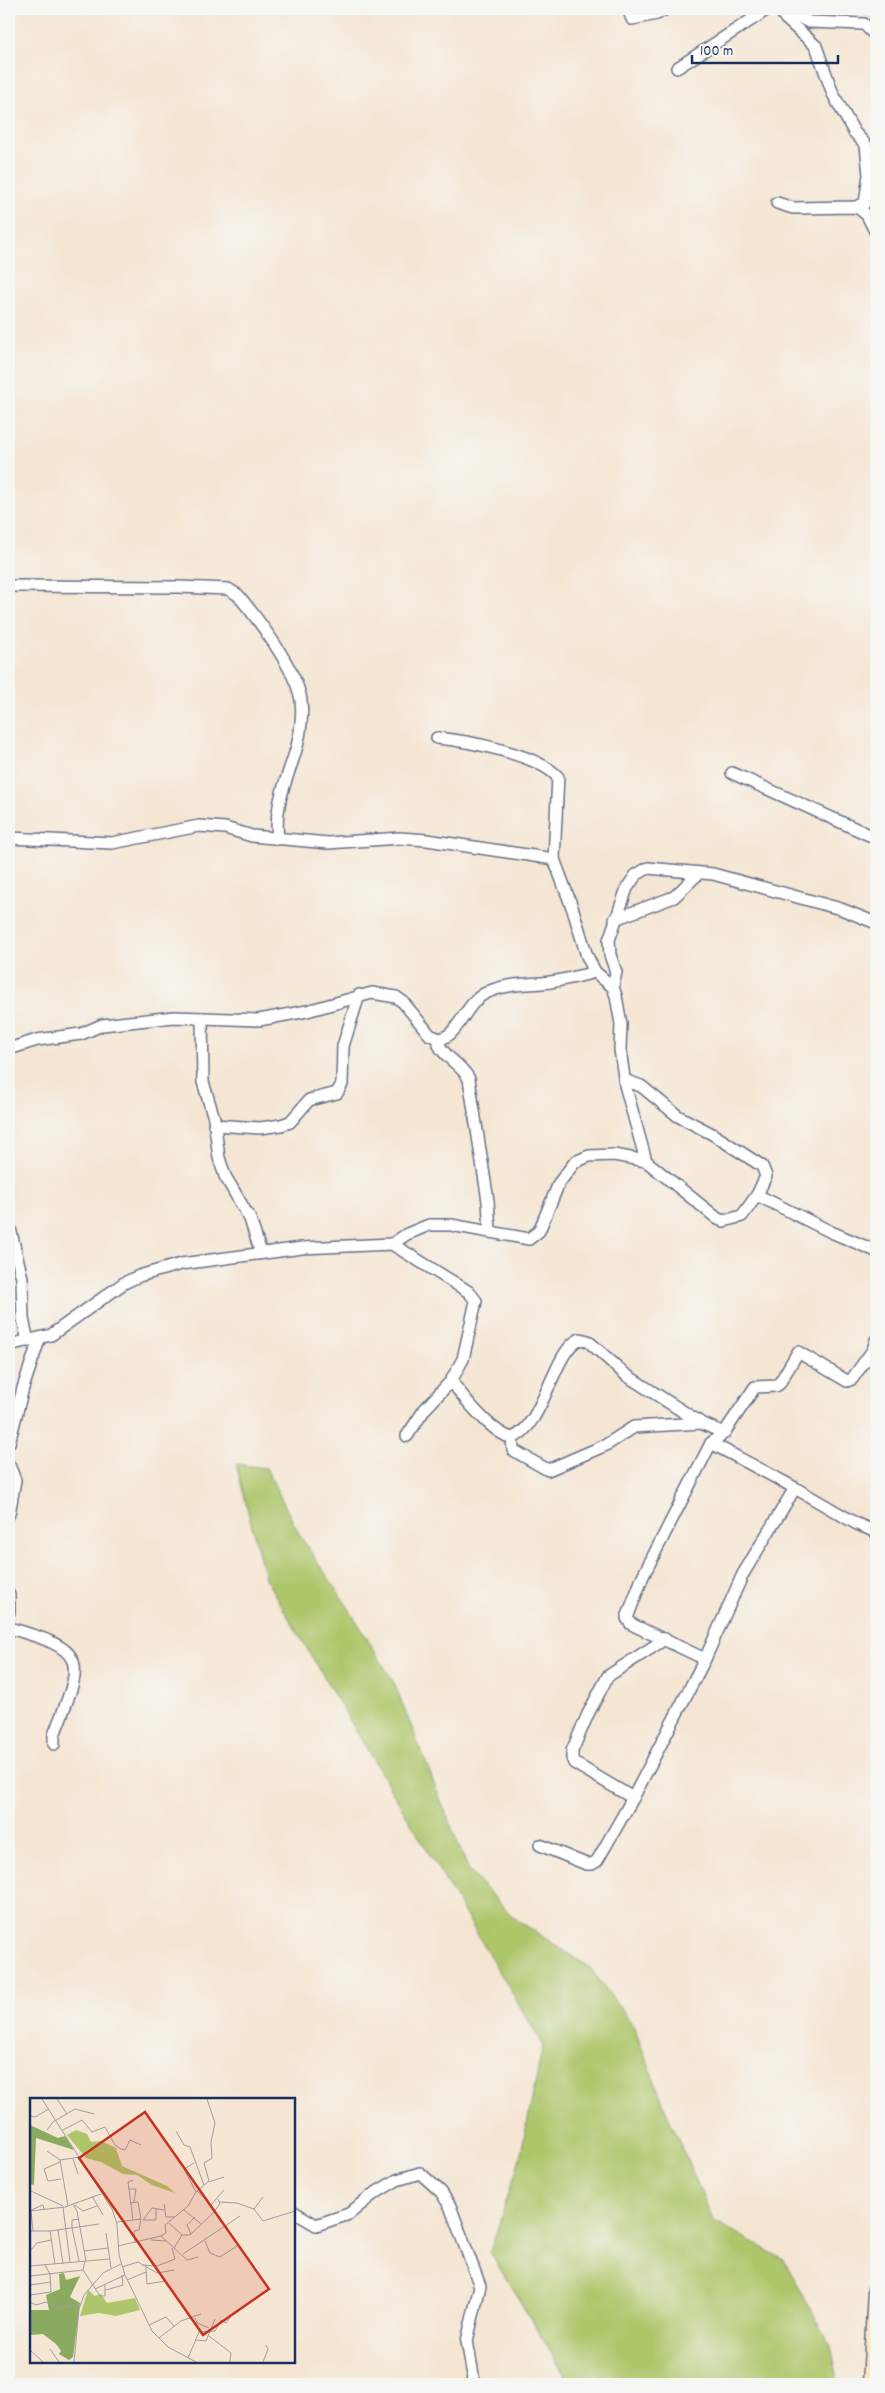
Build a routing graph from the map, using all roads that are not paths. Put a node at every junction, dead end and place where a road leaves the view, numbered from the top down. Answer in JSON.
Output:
{"nodes":[{"id":1,"x":628,"y":9,"type":"edge"},
{"id":2,"x":666,"y":9,"type":"edge"},
{"id":3,"x":768,"y":9,"type":"edge"},
{"id":4,"x":779,"y":9,"type":"edge"},
{"id":5,"x":784,"y":9,"type":"edge"},
{"id":6,"x":805,"y":9,"type":"edge"},
{"id":7,"x":809,"y":22,"type":"junction"},
{"id":8,"x":876,"y":36,"type":"edge"},
{"id":9,"x":677,"y":68,"type":"dead end"},
{"id":10,"x":777,"y":203,"type":"dead end"},
{"id":11,"x":857,"y":207,"type":"junction"},
{"id":12,"x":876,"y":233,"type":"edge"},
{"id":13,"x":14,"y":586,"type":"dead end"},
{"id":14,"x":437,"y":738,"type":"dead end"},
{"id":15,"x":732,"y":773,"type":"dead end"},
{"id":16,"x":9,"y":838,"type":"edge"},
{"id":17,"x":876,"y":838,"type":"edge"},
{"id":18,"x":278,"y":839,"type":"junction"},
{"id":19,"x":554,"y":859,"type":"junction"},
{"id":20,"x":699,"y":873,"type":"junction"},
{"id":21,"x":615,"y":919,"type":"junction"},
{"id":22,"x":876,"y":923,"type":"edge"},
{"id":23,"x":595,"y":972,"type":"junction"},
{"id":24,"x":613,"y":987,"type":"junction"},
{"id":25,"x":359,"y":995,"type":"junction"},
{"id":26,"x":202,"y":1018,"type":"junction"},
{"id":27,"x":440,"y":1039,"type":"junction"},
{"id":28,"x":9,"y":1049,"type":"edge"},
{"id":29,"x":624,"y":1080,"type":"junction"},
{"id":30,"x":214,"y":1125,"type":"junction"},
{"id":31,"x":646,"y":1161,"type":"junction"},
{"id":32,"x":757,"y":1195,"type":"junction"},
{"id":33,"x":9,"y":1224,"type":"edge"},
{"id":34,"x":490,"y":1231,"type":"junction"},
{"id":35,"x":392,"y":1244,"type":"junction"},
{"id":36,"x":876,"y":1251,"type":"edge"},
{"id":37,"x":262,"y":1253,"type":"junction"},
{"id":38,"x":34,"y":1340,"type":"junction"},
{"id":39,"x":876,"y":1340,"type":"edge"},
{"id":40,"x":9,"y":1345,"type":"edge"},
{"id":41,"x":451,"y":1381,"type":"junction"},
{"id":42,"x":701,"y":1423,"type":"junction"},
{"id":43,"x":724,"y":1433,"type":"junction"},
{"id":44,"x":407,"y":1436,"type":"dead end"},
{"id":45,"x":512,"y":1438,"type":"junction"},
{"id":46,"x":9,"y":1443,"type":"edge"},
{"id":47,"x":711,"y":1443,"type":"junction"},
{"id":48,"x":9,"y":1465,"type":"edge"},
{"id":49,"x":795,"y":1488,"type":"junction"},
{"id":50,"x":9,"y":1514,"type":"edge"},
{"id":51,"x":876,"y":1532,"type":"edge"},
{"id":52,"x":9,"y":1595,"type":"edge"},
{"id":53,"x":9,"y":1612,"type":"edge"},
{"id":54,"x":9,"y":1628,"type":"edge"},
{"id":55,"x":665,"y":1639,"type":"junction"},
{"id":56,"x":705,"y":1659,"type":"junction"},
{"id":57,"x":54,"y":1744,"type":"dead end"},
{"id":58,"x":633,"y":1798,"type":"junction"},
{"id":59,"x":540,"y":1845,"type":"dead end"},
{"id":60,"x":295,"y":2213,"type":"edge"},
{"id":61,"x":876,"y":2289,"type":"edge"},
{"id":62,"x":472,"y":2384,"type":"edge"},
{"id":63,"x":871,"y":2384,"type":"edge"}],
"edges":[{"from":1,"to":2,"type":"street"},
{"from":3,"to":9,"type":"street"},
{"from":4,"to":11,"type":"street"},
{"from":5,"to":7,"type":"street"},
{"from":6,"to":7,"type":"street"},
{"from":7,"to":8,"type":"street"},
{"from":10,"to":11,"type":"street"},
{"from":11,"to":12,"type":"street"},
{"from":13,"to":18,"type":"street"},
{"from":14,"to":19,"type":"street"},
{"from":15,"to":17,"type":"street"},
{"from":16,"to":18,"type":"street"},
{"from":18,"to":19,"type":"street"},
{"from":19,"to":23,"type":"street"},
{"from":20,"to":21,"type":"street"},
{"from":20,"to":21,"type":"street"},
{"from":20,"to":22,"type":"street"},
{"from":21,"to":24,"type":"street"},
{"from":23,"to":24,"type":"street"},
{"from":23,"to":27,"type":"street"},
{"from":24,"to":29,"type":"street"},
{"from":25,"to":26,"type":"street"},
{"from":25,"to":27,"type":"street"},
{"from":25,"to":30,"type":"street"},
{"from":26,"to":28,"type":"street"},
{"from":26,"to":30,"type":"street"},
{"from":27,"to":34,"type":"street"},
{"from":29,"to":31,"type":"street"},
{"from":29,"to":32,"type":"street"},
{"from":30,"to":37,"type":"street"},
{"from":31,"to":32,"type":"street"},
{"from":31,"to":34,"type":"street"},
{"from":32,"to":36,"type":"street"},
{"from":33,"to":38,"type":"street"},
{"from":34,"to":35,"type":"street"},
{"from":35,"to":37,"type":"street"},
{"from":35,"to":41,"type":"street"},
{"from":37,"to":38,"type":"street"},
{"from":38,"to":40,"type":"street"},
{"from":38,"to":46,"type":"street"},
{"from":39,"to":43,"type":"street"},
{"from":41,"to":44,"type":"street"},
{"from":41,"to":45,"type":"street"},
{"from":42,"to":43,"type":"street"},
{"from":42,"to":45,"type":"street"},
{"from":42,"to":45,"type":"street"},
{"from":43,"to":47,"type":"street"},
{"from":47,"to":49,"type":"street"},
{"from":47,"to":55,"type":"street"},
{"from":48,"to":50,"type":"street"},
{"from":49,"to":51,"type":"street"},
{"from":49,"to":56,"type":"street"},
{"from":52,"to":53,"type":"street"},
{"from":54,"to":57,"type":"street"},
{"from":55,"to":56,"type":"street"},
{"from":55,"to":58,"type":"street"},
{"from":56,"to":58,"type":"street"},
{"from":58,"to":59,"type":"street"},
{"from":60,"to":62,"type":"street"},
{"from":61,"to":63,"type":"main road"}]}
